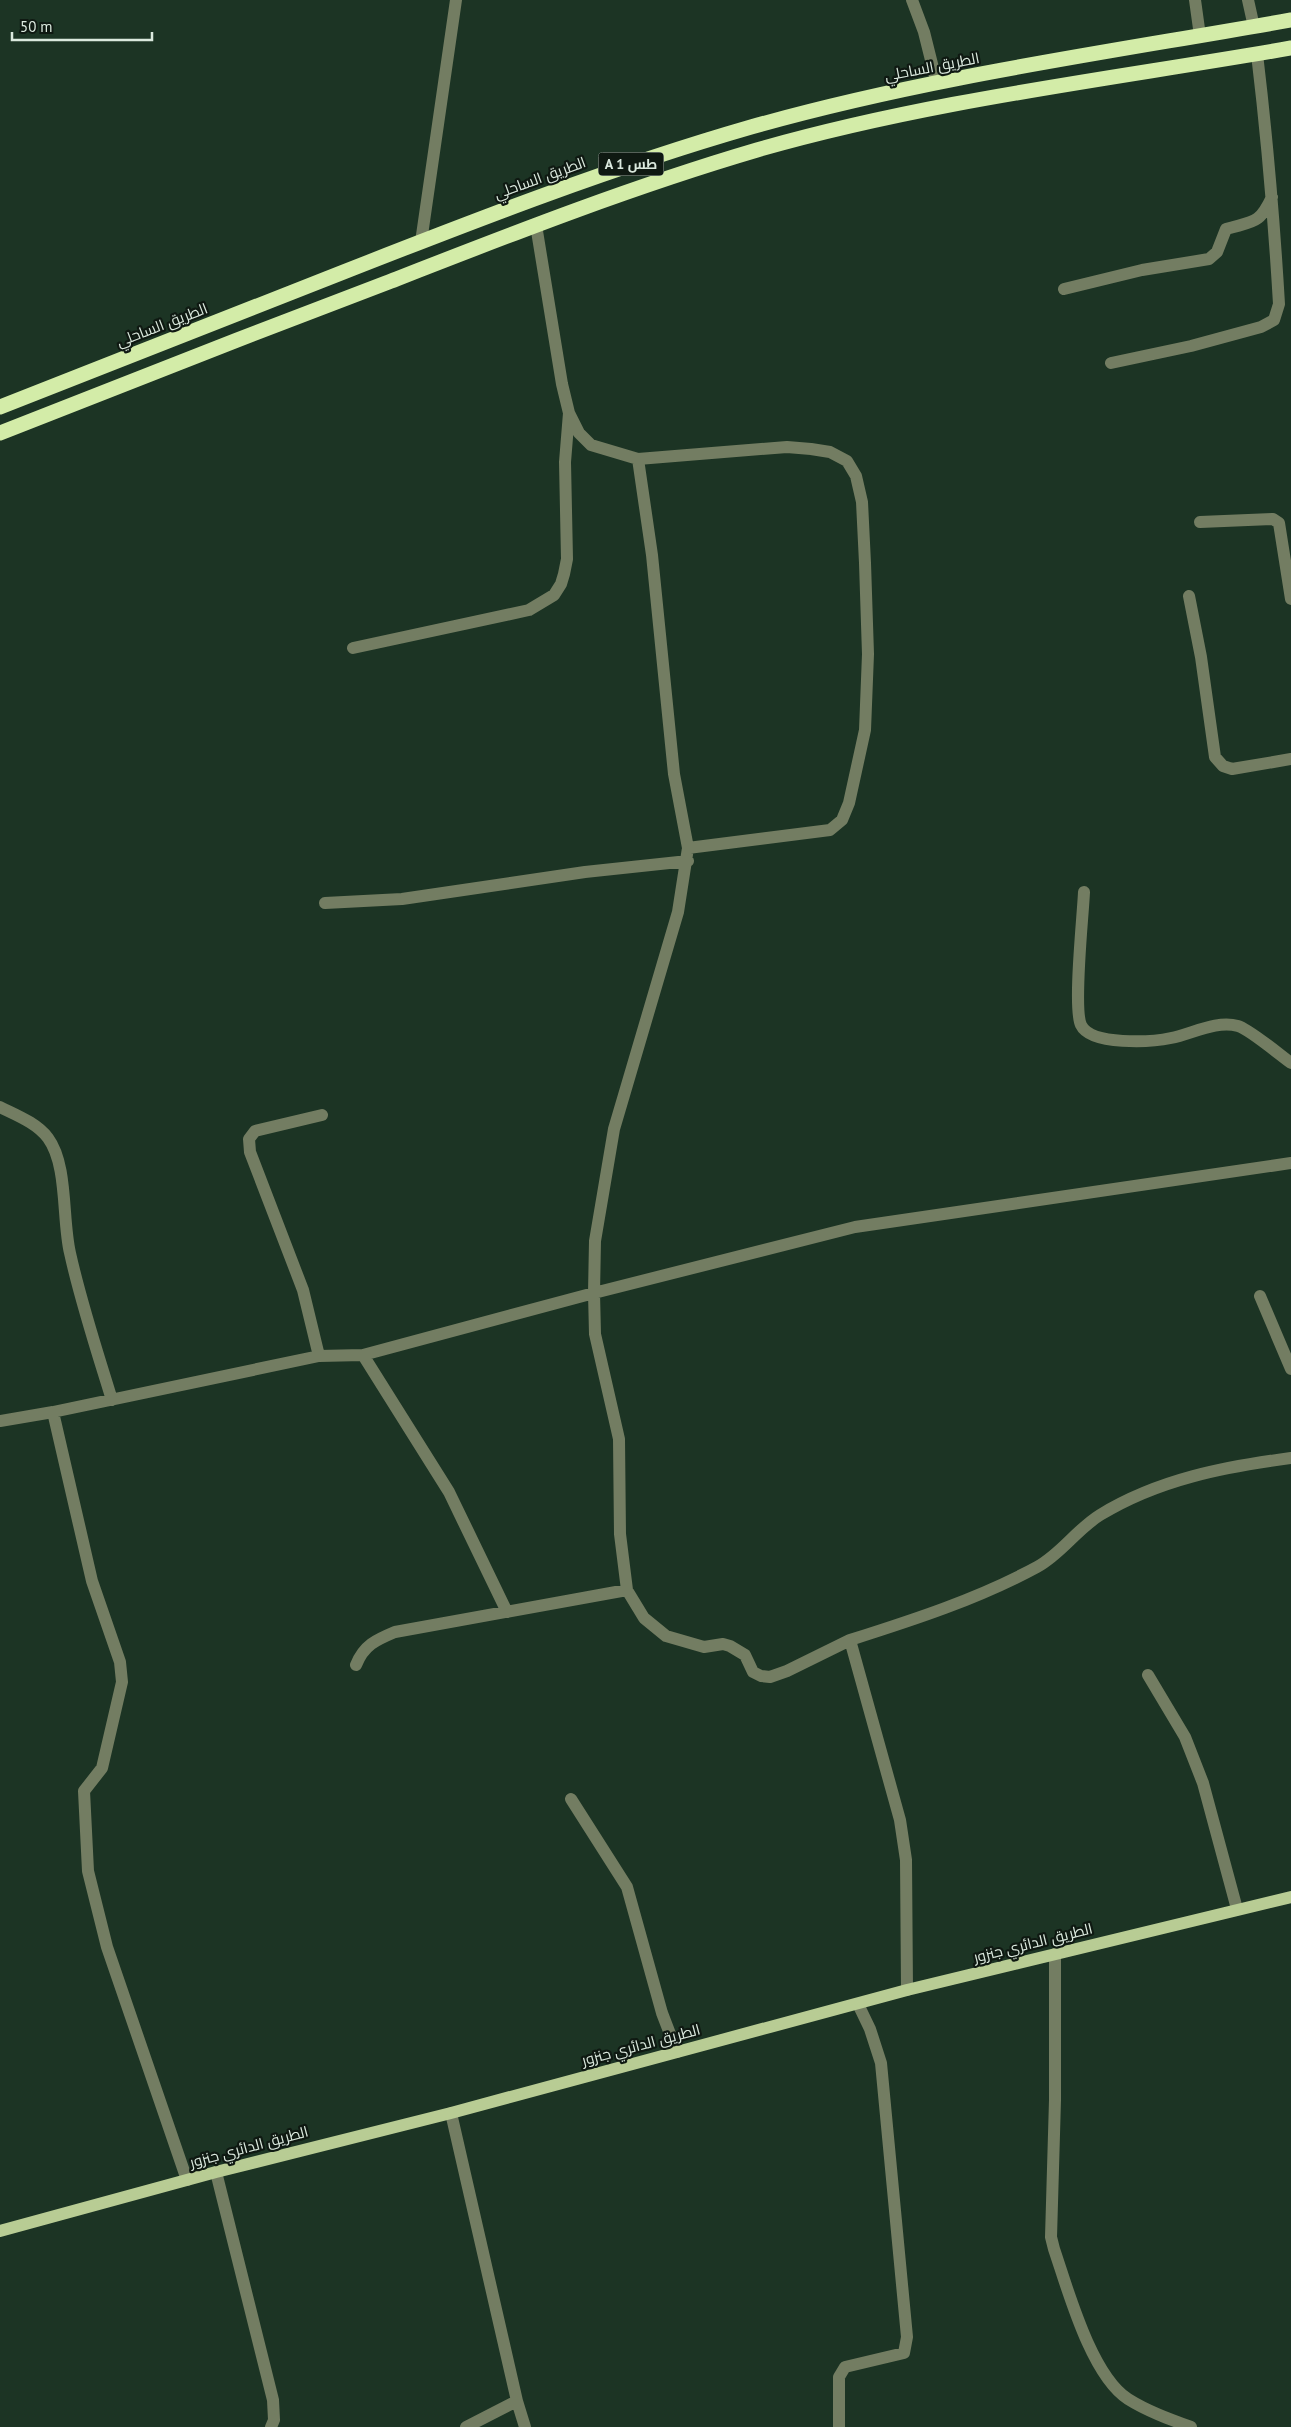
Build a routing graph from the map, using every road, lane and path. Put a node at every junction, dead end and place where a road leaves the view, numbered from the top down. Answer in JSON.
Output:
{"nodes":[{"id":1,"x":456,"y":0,"type":"edge"},
{"id":2,"x":912,"y":0,"type":"edge"},
{"id":3,"x":1195,"y":0,"type":"edge"},
{"id":4,"x":1248,"y":0,"type":"edge"},
{"id":5,"x":1291,"y":20,"type":"edge"},
{"id":6,"x":1254,"y":27,"type":"junction"},
{"id":7,"x":1200,"y":36,"type":"junction"},
{"id":8,"x":1291,"y":48,"type":"edge"},
{"id":9,"x":1257,"y":54,"type":"junction"},
{"id":10,"x":937,"y":84,"type":"junction"},
{"id":11,"x":1272,"y":197,"type":"junction"},
{"id":12,"x":536,"y":225,"type":"junction"},
{"id":13,"x":421,"y":242,"type":"junction"},
{"id":14,"x":1064,"y":289,"type":"dead end"},
{"id":15,"x":1111,"y":363,"type":"dead end"},
{"id":16,"x":0,"y":407,"type":"edge"},
{"id":17,"x":569,"y":413,"type":"junction"},
{"id":18,"x":0,"y":433,"type":"edge"},
{"id":19,"x":638,"y":459,"type":"junction"},
{"id":20,"x":1200,"y":522,"type":"dead end"},
{"id":21,"x":1189,"y":596,"type":"dead end"},
{"id":22,"x":1291,"y":599,"type":"edge"},
{"id":23,"x":353,"y":648,"type":"dead end"},
{"id":24,"x":1291,"y":759,"type":"edge"},
{"id":25,"x":688,"y":848,"type":"junction"},
{"id":26,"x":688,"y":861,"type":"junction"},
{"id":27,"x":1084,"y":892,"type":"dead end"},
{"id":28,"x":325,"y":903,"type":"dead end"},
{"id":29,"x":1291,"y":1063,"type":"edge"},
{"id":30,"x":0,"y":1107,"type":"edge"},
{"id":31,"x":322,"y":1115,"type":"dead end"},
{"id":32,"x":1291,"y":1163,"type":"edge"},
{"id":33,"x":594,"y":1293,"type":"junction"},
{"id":34,"x":1260,"y":1296,"type":"dead end"},
{"id":35,"x":363,"y":1355,"type":"junction"},
{"id":36,"x":319,"y":1356,"type":"junction"},
{"id":37,"x":1291,"y":1369,"type":"edge"},
{"id":38,"x":112,"y":1400,"type":"junction"},
{"id":39,"x":53,"y":1412,"type":"junction"},
{"id":40,"x":0,"y":1421,"type":"edge"},
{"id":41,"x":1291,"y":1458,"type":"edge"},
{"id":42,"x":627,"y":1590,"type":"junction"},
{"id":43,"x":507,"y":1612,"type":"junction"},
{"id":44,"x":850,"y":1640,"type":"junction"},
{"id":45,"x":356,"y":1665,"type":"dead end"},
{"id":46,"x":1148,"y":1675,"type":"dead end"},
{"id":47,"x":571,"y":1798,"type":"dead end"},
{"id":48,"x":1291,"y":1896,"type":"edge"},
{"id":49,"x":1238,"y":1909,"type":"junction"},
{"id":50,"x":1055,"y":1954,"type":"junction"},
{"id":51,"x":908,"y":1990,"type":"junction"},
{"id":52,"x":858,"y":2004,"type":"junction"},
{"id":53,"x":677,"y":2052,"type":"junction"},
{"id":54,"x":451,"y":2113,"type":"junction"},
{"id":55,"x":216,"y":2172,"type":"junction"},
{"id":56,"x":187,"y":2180,"type":"junction"},
{"id":57,"x":0,"y":2231,"type":"edge"},
{"id":58,"x":517,"y":2402,"type":"junction"},
{"id":59,"x":271,"y":2427,"type":"edge"},
{"id":60,"x":466,"y":2427,"type":"edge"},
{"id":61,"x":525,"y":2427,"type":"edge"},
{"id":62,"x":839,"y":2427,"type":"edge"},
{"id":63,"x":1191,"y":2427,"type":"edge"}],
"edges":[{"from":1,"to":13,"type":"street"},
{"from":2,"to":10,"type":"street"},
{"from":3,"to":7,"type":"street"},
{"from":4,"to":6,"type":"street"},
{"from":5,"to":6,"type":"highway","name":"الطريق الساحلي","number":"A 1 طس"},
{"from":6,"to":7,"type":"highway","name":"الطريق الساحلي","number":"A 1 طس"},
{"from":7,"to":10,"type":"highway","name":"الطريق الساحلي","number":"A 1 طس"},
{"from":8,"to":9,"type":"highway","number":"A 1 طس"},
{"from":9,"to":11,"type":"street"},
{"from":9,"to":12,"type":"highway","number":"A 1 طس"},
{"from":10,"to":13,"type":"highway","name":"الطريق الساحلي","number":"A 1 طس"},
{"from":11,"to":14,"type":"street"},
{"from":11,"to":15,"type":"street"},
{"from":12,"to":17,"type":"street"},
{"from":12,"to":18,"type":"highway","number":"A 1 طس"},
{"from":13,"to":16,"type":"highway","name":"الطريق الساحلي","number":"A 1 طس"},
{"from":17,"to":19,"type":"street"},
{"from":17,"to":23,"type":"street"},
{"from":19,"to":25,"type":"street"},
{"from":19,"to":25,"type":"street"},
{"from":20,"to":22,"type":"street"},
{"from":21,"to":24,"type":"street"},
{"from":25,"to":26,"type":"street"},
{"from":26,"to":28,"type":"street"},
{"from":26,"to":33,"type":"street"},
{"from":27,"to":29,"type":"street"},
{"from":30,"to":38,"type":"street"},
{"from":31,"to":36,"type":"street"},
{"from":32,"to":33,"type":"street"},
{"from":33,"to":35,"type":"street"},
{"from":33,"to":42,"type":"street"},
{"from":34,"to":37,"type":"street"},
{"from":35,"to":36,"type":"street"},
{"from":35,"to":43,"type":"street"},
{"from":36,"to":38,"type":"street"},
{"from":38,"to":39,"type":"street"},
{"from":39,"to":40,"type":"street"},
{"from":39,"to":56,"type":"street"},
{"from":41,"to":44,"type":"street"},
{"from":42,"to":43,"type":"street"},
{"from":42,"to":44,"type":"street"},
{"from":43,"to":45,"type":"street"},
{"from":44,"to":51,"type":"street"},
{"from":46,"to":49,"type":"street"},
{"from":47,"to":53,"type":"street"},
{"from":48,"to":49,"type":"main road","name":"الطريق الدائري جنزور"},
{"from":49,"to":50,"type":"main road","name":"الطريق الدائري جنزور"},
{"from":50,"to":51,"type":"main road","name":"الطريق الدائري جنزور"},
{"from":50,"to":63,"type":"street"},
{"from":51,"to":52,"type":"main road","name":"الطريق الدائري جنزور"},
{"from":52,"to":53,"type":"main road","name":"الطريق الدائري جنزور"},
{"from":52,"to":62,"type":"street"},
{"from":53,"to":54,"type":"main road","name":"الطريق الدائري جنزور"},
{"from":54,"to":55,"type":"main road","name":"الطريق الدائري جنزور"},
{"from":54,"to":58,"type":"street"},
{"from":55,"to":56,"type":"main road","name":"الطريق الدائري جنزور"},
{"from":55,"to":59,"type":"street"},
{"from":56,"to":57,"type":"main road","name":"الطريق الدائري جنزور"},
{"from":58,"to":60,"type":"street"},
{"from":58,"to":61,"type":"street"}]}
